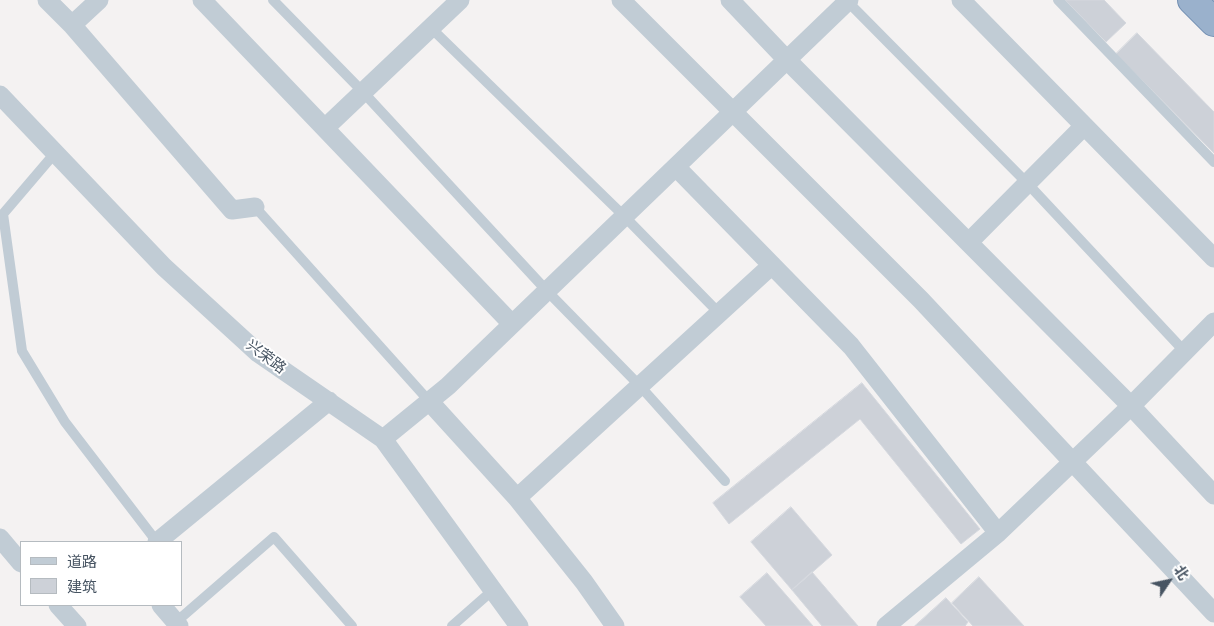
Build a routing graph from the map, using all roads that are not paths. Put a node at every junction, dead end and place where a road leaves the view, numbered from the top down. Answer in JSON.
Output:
{"nodes":[{"id":1,"x":47,"y":0,"type":"edge"},
{"id":2,"x":99,"y":0,"type":"edge"},
{"id":3,"x":202,"y":0,"type":"edge"},
{"id":4,"x":273,"y":0,"type":"edge"},
{"id":5,"x":460,"y":0,"type":"edge"},
{"id":6,"x":621,"y":0,"type":"edge"},
{"id":7,"x":730,"y":0,"type":"edge"},
{"id":8,"x":848,"y":0,"type":"edge"},
{"id":9,"x":961,"y":0,"type":"edge"},
{"id":10,"x":1058,"y":0,"type":"edge"},
{"id":11,"x":1192,"y":0,"type":"edge"},
{"id":12,"x":1214,"y":22,"type":"edge"},
{"id":13,"x":72,"y":25,"type":"junction"},
{"id":14,"x":431,"y":28,"type":"junction"},
{"id":15,"x":786,"y":60,"type":"junction"},
{"id":16,"x":363,"y":92,"type":"junction"},
{"id":17,"x":0,"y":95,"type":"edge"},
{"id":18,"x":732,"y":112,"type":"junction"},
{"id":19,"x":1084,"y":126,"type":"junction"},
{"id":20,"x":325,"y":128,"type":"junction"},
{"id":21,"x":55,"y":153,"type":"junction"},
{"id":22,"x":1214,"y":162,"type":"edge"},
{"id":23,"x":676,"y":167,"type":"junction"},
{"id":24,"x":1027,"y":183,"type":"junction"},
{"id":25,"x":255,"y":207,"type":"joint"},
{"id":26,"x":624,"y":216,"type":"junction"},
{"id":27,"x":969,"y":242,"type":"junction"},
{"id":28,"x":1214,"y":258,"type":"edge"},
{"id":29,"x":772,"y":265,"type":"junction"},
{"id":30,"x":547,"y":291,"type":"junction"},
{"id":31,"x":719,"y":313,"type":"junction"},
{"id":32,"x":1214,"y":322,"type":"edge"},
{"id":33,"x":512,"y":324,"type":"junction"},
{"id":34,"x":1185,"y":352,"type":"junction"},
{"id":35,"x":640,"y":386,"type":"junction"},
{"id":36,"x":329,"y":401,"type":"junction"},
{"id":37,"x":429,"y":401,"type":"junction"},
{"id":38,"x":1131,"y":406,"type":"junction"},
{"id":39,"x":383,"y":439,"type":"junction"},
{"id":40,"x":1072,"y":462,"type":"junction"},
{"id":41,"x":725,"y":481,"type":"dead end"},
{"id":42,"x":1214,"y":494,"type":"edge"},
{"id":43,"x":518,"y":498,"type":"junction"},
{"id":44,"x":998,"y":533,"type":"junction"},
{"id":45,"x":0,"y":538,"type":"edge"},
{"id":46,"x":156,"y":541,"type":"edge"},
{"id":47,"x":158,"y":541,"type":"edge"},
{"id":48,"x":20,"y":562,"type":"edge"},
{"id":49,"x":493,"y":590,"type":"junction"},
{"id":50,"x":59,"y":606,"type":"edge"},
{"id":51,"x":162,"y":606,"type":"edge"},
{"id":52,"x":1214,"y":613,"type":"edge"},
{"id":53,"x":177,"y":624,"type":"edge"},
{"id":54,"x":77,"y":626,"type":"edge"},
{"id":55,"x":352,"y":626,"type":"edge"},
{"id":56,"x":452,"y":626,"type":"edge"},
{"id":57,"x":519,"y":626,"type":"edge"},
{"id":58,"x":615,"y":626,"type":"edge"},
{"id":59,"x":886,"y":626,"type":"edge"}],
"edges":[{"from":1,"to":13,"type":"street"},
{"from":2,"to":13,"type":"street"},
{"from":3,"to":20,"type":"street"},
{"from":4,"to":16,"type":"lane"},
{"from":5,"to":14,"type":"street"},
{"from":6,"to":18,"type":"street"},
{"from":7,"to":15,"type":"street"},
{"from":8,"to":15,"type":"street"},
{"from":8,"to":24,"type":"lane"},
{"from":9,"to":19,"type":"street"},
{"from":10,"to":22,"type":"lane"},
{"from":11,"to":12,"type":"highway"},
{"from":13,"to":25,"type":"street"},
{"from":14,"to":16,"type":"street"},
{"from":14,"to":26,"type":"lane"},
{"from":15,"to":18,"type":"street"},
{"from":15,"to":27,"type":"street"},
{"from":16,"to":20,"type":"street"},
{"from":16,"to":30,"type":"lane"},
{"from":17,"to":21,"type":"street","name":"兴荣路"},
{"from":18,"to":23,"type":"street"},
{"from":18,"to":40,"type":"street"},
{"from":19,"to":24,"type":"street"},
{"from":19,"to":28,"type":"street"},
{"from":20,"to":33,"type":"street"},
{"from":21,"to":36,"type":"street","name":"兴荣路"},
{"from":21,"to":46,"type":"lane"},
{"from":23,"to":26,"type":"street"},
{"from":23,"to":29,"type":"street"},
{"from":24,"to":27,"type":"street"},
{"from":24,"to":34,"type":"lane"},
{"from":25,"to":37,"type":"lane"},
{"from":26,"to":30,"type":"street"},
{"from":26,"to":31,"type":"lane"},
{"from":27,"to":38,"type":"street"},
{"from":29,"to":31,"type":"street"},
{"from":29,"to":44,"type":"street"},
{"from":30,"to":33,"type":"street"},
{"from":30,"to":35,"type":"lane"},
{"from":31,"to":35,"type":"street"},
{"from":32,"to":34,"type":"street"},
{"from":33,"to":37,"type":"street"},
{"from":34,"to":38,"type":"street"},
{"from":35,"to":41,"type":"lane"},
{"from":35,"to":43,"type":"street"},
{"from":36,"to":39,"type":"street","name":"兴荣路"},
{"from":36,"to":47,"type":"street"},
{"from":37,"to":39,"type":"street"},
{"from":37,"to":43,"type":"street"},
{"from":38,"to":40,"type":"street"},
{"from":38,"to":42,"type":"street"},
{"from":39,"to":49,"type":"street","name":"兴荣路"},
{"from":40,"to":44,"type":"street"},
{"from":40,"to":52,"type":"street"},
{"from":43,"to":58,"type":"street"},
{"from":44,"to":59,"type":"street"},
{"from":45,"to":48,"type":"street"},
{"from":49,"to":56,"type":"lane"},
{"from":49,"to":57,"type":"street","name":"兴荣路"},
{"from":50,"to":54,"type":"street"},
{"from":51,"to":53,"type":"street"},
{"from":53,"to":55,"type":"lane"}]}
